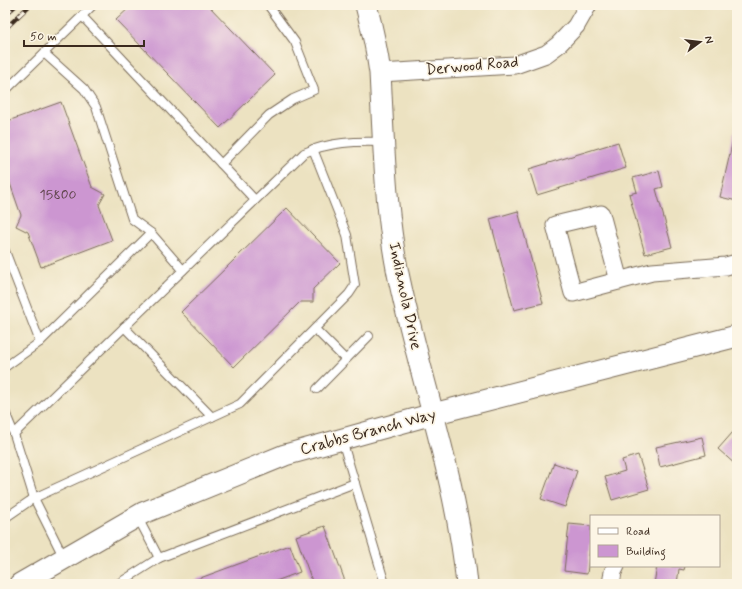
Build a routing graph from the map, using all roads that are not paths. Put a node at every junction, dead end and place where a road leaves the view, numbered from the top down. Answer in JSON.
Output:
{"nodes":[{"id":1,"x":93,"y":5,"type":"edge"},
{"id":2,"x":268,"y":5,"type":"edge"},
{"id":3,"x":366,"y":5,"type":"edge"},
{"id":4,"x":588,"y":5,"type":"edge"},
{"id":5,"x":82,"y":16,"type":"junction"},
{"id":6,"x":44,"y":53,"type":"junction"},
{"id":7,"x":380,"y":73,"type":"junction"},
{"id":8,"x":5,"y":91,"type":"edge"},
{"id":9,"x":383,"y":142,"type":"junction"},
{"id":10,"x":313,"y":149,"type":"junction"},
{"id":11,"x":221,"y":164,"type":"junction"},
{"id":12,"x":255,"y":200,"type":"junction"},
{"id":13,"x":151,"y":233,"type":"junction"},
{"id":14,"x":5,"y":251,"type":"edge"},
{"id":15,"x":737,"y":263,"type":"edge"},
{"id":16,"x":184,"y":270,"type":"junction"},
{"id":17,"x":619,"y":281,"type":"junction"},
{"id":18,"x":124,"y":327,"type":"junction"},
{"id":19,"x":315,"y":329,"type":"junction"},
{"id":20,"x":369,"y":336,"type":"dead end"},
{"id":21,"x":737,"y":336,"type":"edge"},
{"id":22,"x":40,"y":342,"type":"junction"},
{"id":23,"x":345,"y":359,"type":"junction"},
{"id":24,"x":5,"y":367,"type":"edge"},
{"id":25,"x":317,"y":389,"type":"dead end"},
{"id":26,"x":5,"y":412,"type":"edge"},
{"id":27,"x":432,"y":414,"type":"junction"},
{"id":28,"x":212,"y":417,"type":"junction"},
{"id":29,"x":14,"y":434,"type":"junction"},
{"id":30,"x":342,"y":439,"type":"junction"},
{"id":31,"x":355,"y":483,"type":"junction"},
{"id":32,"x":34,"y":498,"type":"junction"},
{"id":33,"x":137,"y":516,"type":"junction"},
{"id":34,"x":5,"y":518,"type":"edge"},
{"id":35,"x":65,"y":558,"type":"junction"},
{"id":36,"x":158,"y":558,"type":"junction"},
{"id":37,"x":616,"y":567,"type":"edge"},
{"id":38,"x":20,"y":584,"type":"edge"},
{"id":39,"x":118,"y":584,"type":"edge"},
{"id":40,"x":385,"y":584,"type":"edge"},
{"id":41,"x":466,"y":584,"type":"edge"},
{"id":42,"x":611,"y":584,"type":"edge"}],
"edges":[{"from":1,"to":5,"type":"lane"},
{"from":2,"to":11,"type":"lane"},
{"from":3,"to":7,"type":"street","name":"Indianola Drive"},
{"from":4,"to":7,"type":"street","name":"Derwood Road"},
{"from":5,"to":6,"type":"lane"},
{"from":5,"to":11,"type":"lane"},
{"from":6,"to":8,"type":"lane"},
{"from":6,"to":13,"type":"lane"},
{"from":7,"to":9,"type":"street","name":"Indianola Drive"},
{"from":9,"to":10,"type":"lane"},
{"from":9,"to":27,"type":"street","name":"Indianola Drive"},
{"from":10,"to":12,"type":"lane"},
{"from":10,"to":19,"type":"lane"},
{"from":11,"to":12,"type":"lane"},
{"from":12,"to":16,"type":"lane"},
{"from":13,"to":16,"type":"lane"},
{"from":13,"to":22,"type":"lane"},
{"from":14,"to":22,"type":"lane"},
{"from":15,"to":17,"type":"street"},
{"from":16,"to":18,"type":"lane"},
{"from":17,"to":17,"type":"street"},
{"from":18,"to":28,"type":"lane"},
{"from":18,"to":29,"type":"lane"},
{"from":19,"to":23,"type":"lane"},
{"from":19,"to":28,"type":"lane"},
{"from":20,"to":23,"type":"lane"},
{"from":21,"to":27,"type":"street","name":"Crabbs Branch Way"},
{"from":22,"to":24,"type":"lane"},
{"from":23,"to":25,"type":"lane"},
{"from":26,"to":29,"type":"lane"},
{"from":27,"to":30,"type":"street","name":"Crabbs Branch Way"},
{"from":27,"to":41,"type":"street","name":"Indianola Drive"},
{"from":28,"to":32,"type":"lane"},
{"from":29,"to":32,"type":"lane"},
{"from":30,"to":31,"type":"lane"},
{"from":30,"to":33,"type":"street","name":"Crabbs Branch Way"},
{"from":31,"to":36,"type":"lane"},
{"from":31,"to":40,"type":"lane"},
{"from":32,"to":34,"type":"lane"},
{"from":32,"to":35,"type":"lane"},
{"from":33,"to":35,"type":"street","name":"Crabbs Branch Way"},
{"from":33,"to":36,"type":"lane"},
{"from":35,"to":38,"type":"street","name":"Crabbs Branch Way"},
{"from":36,"to":39,"type":"lane"},
{"from":37,"to":42,"type":"street"}]}
